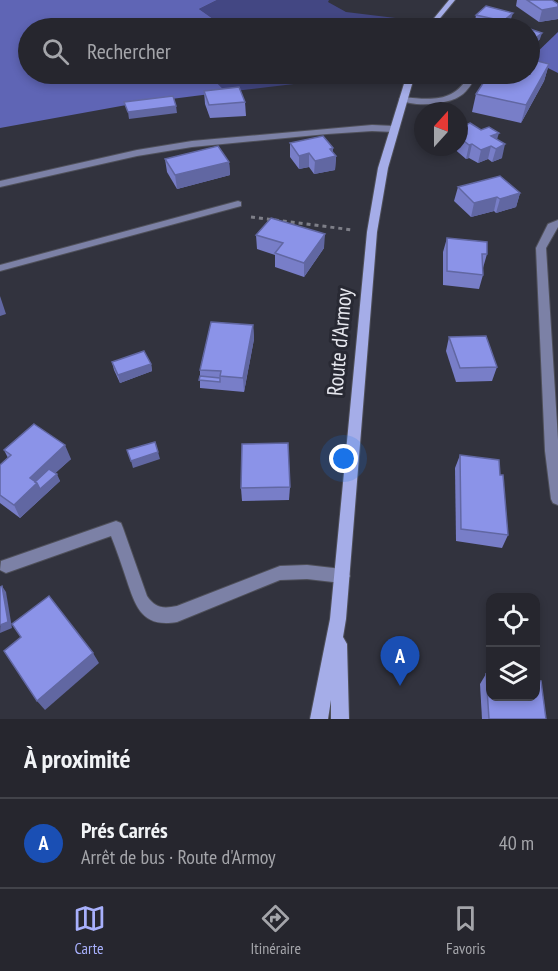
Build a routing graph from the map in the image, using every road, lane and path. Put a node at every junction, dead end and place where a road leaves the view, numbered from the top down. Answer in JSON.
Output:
{"nodes":[{"id":1,"x":452,"y":0,"type":"edge"},
{"id":2,"x":437,"y":18,"type":"edge"},
{"id":3,"x":408,"y":84,"type":"edge"},
{"id":4,"x":469,"y":84,"type":"edge"},
{"id":5,"x":403,"y":99,"type":"junction"},
{"id":6,"x":394,"y":129,"type":"junction"},
{"id":7,"x":0,"y":184,"type":"edge"},
{"id":8,"x":238,"y":204,"type":"dead end"},
{"id":9,"x":208,"y":212,"type":"junction"},
{"id":10,"x":558,"y":223,"type":"edge"},
{"id":11,"x":372,"y":232,"type":"junction"},
{"id":12,"x":0,"y":268,"type":"edge"},
{"id":13,"x":554,"y":423,"type":"edge"},
{"id":14,"x":558,"y":500,"type":"edge"},
{"id":15,"x":6,"y":566,"type":"dead end"},
{"id":16,"x":342,"y":576,"type":"junction"},
{"id":17,"x":338,"y":619,"type":"junction"},
{"id":18,"x":319,"y":719,"type":"edge"},
{"id":19,"x":340,"y":719,"type":"edge"}],
"edges":[{"from":1,"to":2,"type":"main road"},
{"from":3,"to":5,"type":"main road","name":"Route d'Armoy"},
{"from":4,"to":5,"type":"street"},
{"from":5,"to":6,"type":"main road","name":"Route d'Armoy"},
{"from":6,"to":7,"type":"street"},
{"from":6,"to":11,"type":"main road","name":"Route d'Armoy"},
{"from":8,"to":9,"type":"street"},
{"from":9,"to":11,"type":"path"},
{"from":9,"to":12,"type":"street"},
{"from":10,"to":13,"type":"street"},
{"from":11,"to":16,"type":"main road","name":"Route d'Armoy"},
{"from":13,"to":14,"type":"street"},
{"from":15,"to":16,"type":"street"},
{"from":16,"to":17,"type":"main road","name":"Route d'Armoy"},
{"from":17,"to":18,"type":"main road","name":"Route d'Armoy"},
{"from":17,"to":19,"type":"main road","name":"Route d'Armoy"}]}
